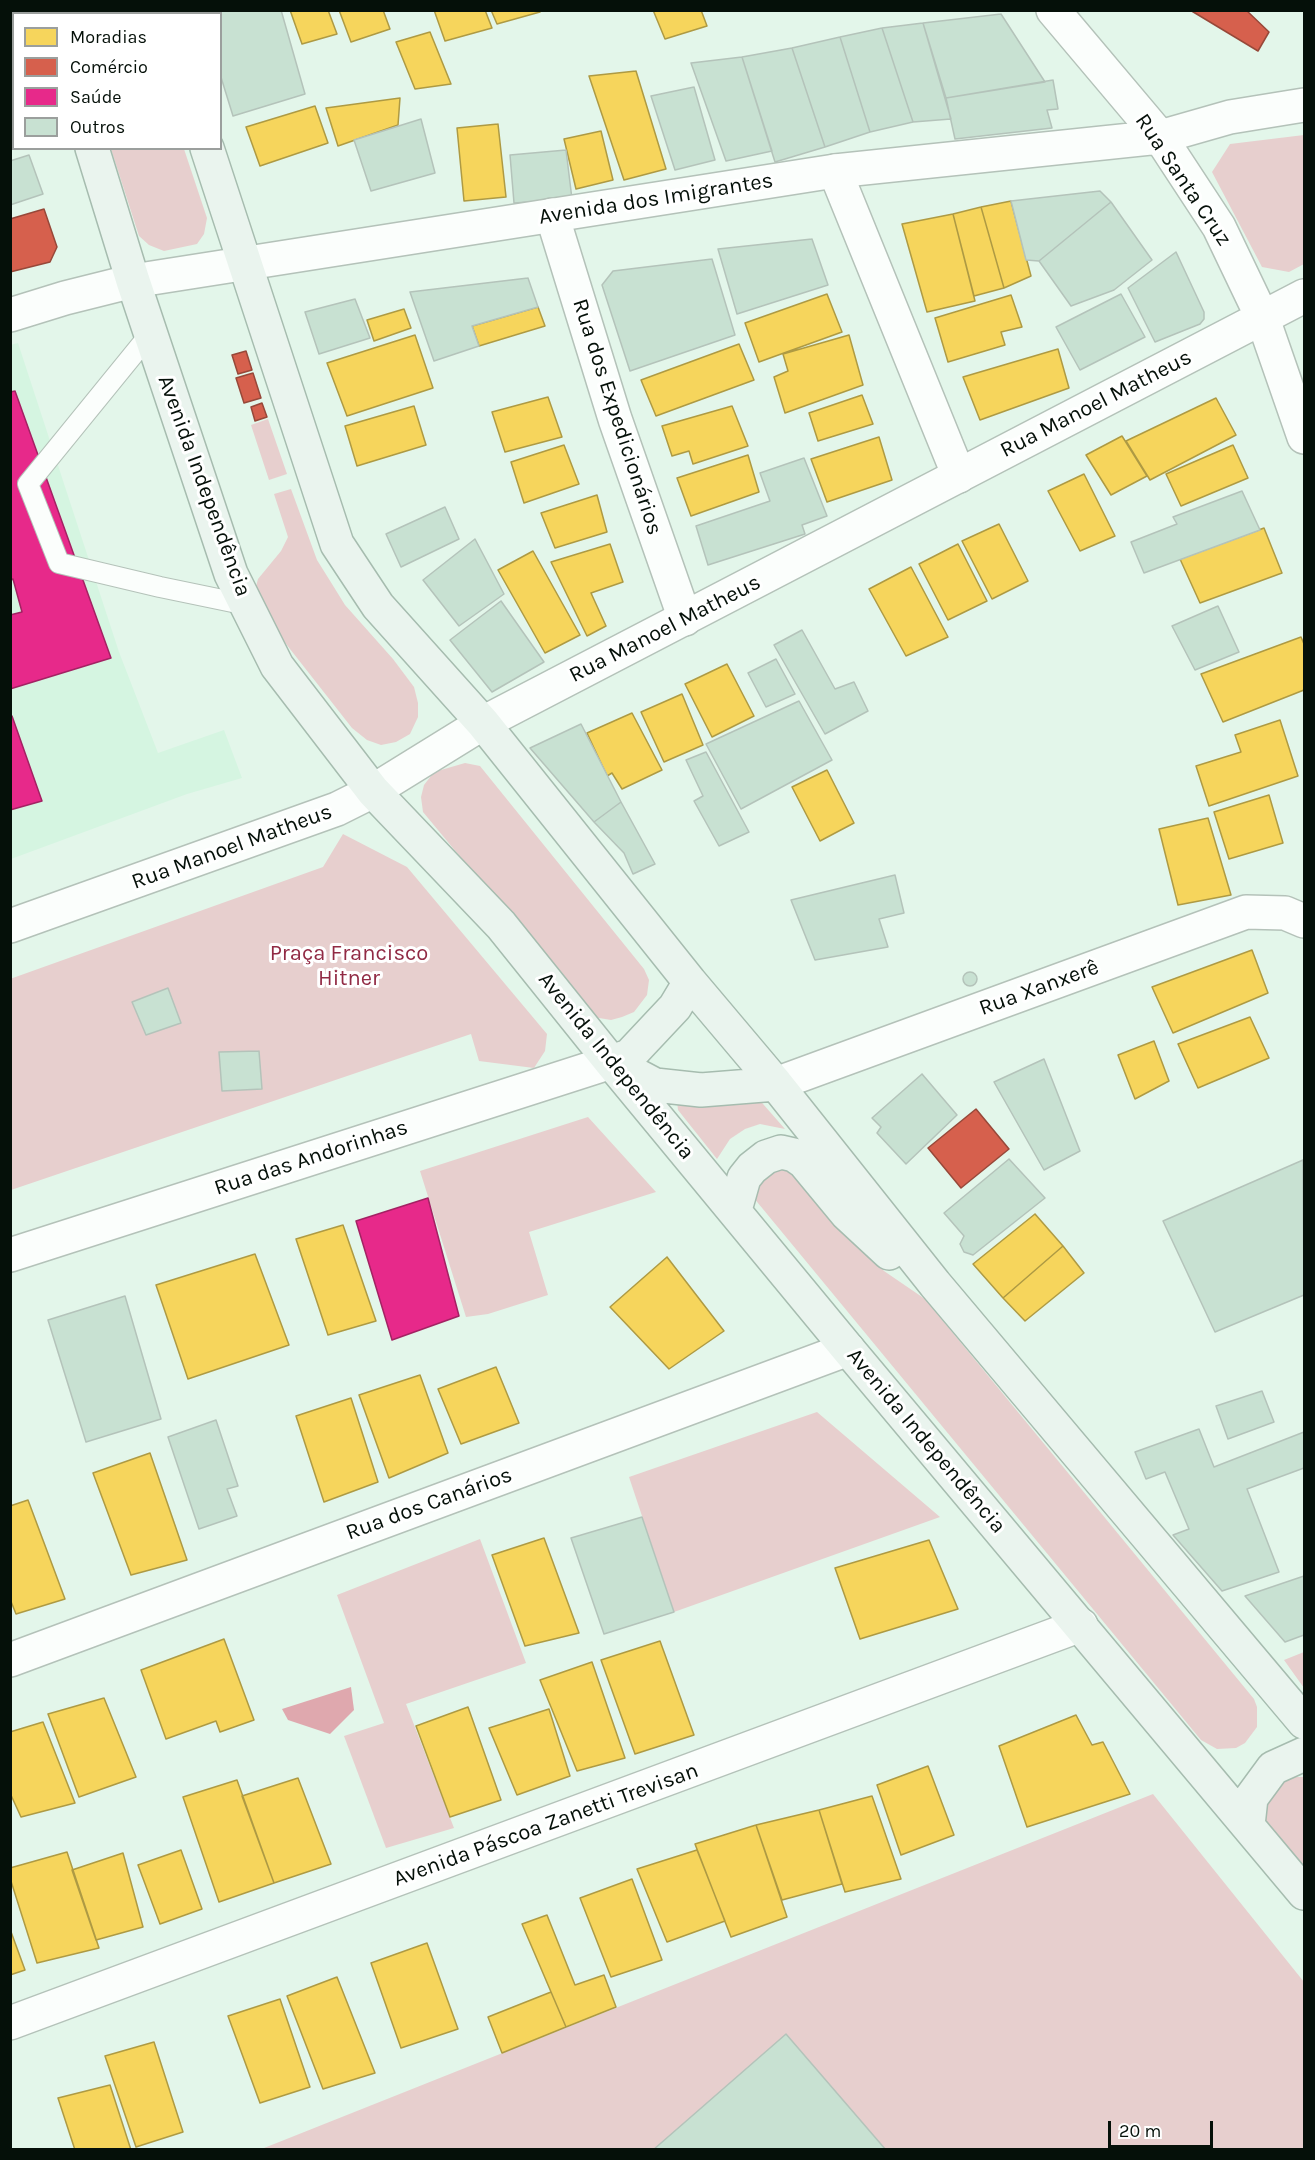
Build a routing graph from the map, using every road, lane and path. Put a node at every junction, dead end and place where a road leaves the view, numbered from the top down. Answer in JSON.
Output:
{"nodes":[{"id":1,"x":1053,"y":10,"type":"edge"},
{"id":2,"x":1305,"y":105,"type":"edge"},
{"id":3,"x":1160,"y":136,"type":"junction"},
{"id":4,"x":93,"y":150,"type":"edge"},
{"id":5,"x":208,"y":150,"type":"edge"},
{"id":6,"x":836,"y":171,"type":"junction"},
{"id":7,"x":552,"y":215,"type":"junction"},
{"id":8,"x":245,"y":264,"type":"junction"},
{"id":9,"x":133,"y":281,"type":"junction"},
{"id":10,"x":1305,"y":296,"type":"edge"},
{"id":11,"x":10,"y":315,"type":"edge"},
{"id":12,"x":1263,"y":319,"type":"junction"},
{"id":13,"x":150,"y":334,"type":"junction"},
{"id":14,"x":1305,"y":437,"type":"edge"},
{"id":15,"x":959,"y":476,"type":"junction"},
{"id":16,"x":247,"y":605,"type":"junction"},
{"id":17,"x":685,"y":619,"type":"junction"},
{"id":18,"x":483,"y":723,"type":"junction"},
{"id":19,"x":373,"y":791,"type":"junction"},
{"id":20,"x":1305,"y":921,"type":"edge"},
{"id":21,"x":10,"y":926,"type":"edge"},
{"id":22,"x":690,"y":982,"type":"junction"},
{"id":23,"x":611,"y":1062,"type":"junction"},
{"id":24,"x":776,"y":1084,"type":"junction"},
{"id":25,"x":735,"y":1210,"type":"junction"},
{"id":26,"x":10,"y":1256,"type":"edge"},
{"id":27,"x":935,"y":1284,"type":"junction"},
{"id":28,"x":848,"y":1349,"type":"junction"},
{"id":29,"x":1081,"y":1626,"type":"junction"},
{"id":30,"x":10,"y":1660,"type":"edge"},
{"id":31,"x":1305,"y":1722,"type":"edge"},
{"id":32,"x":1305,"y":1754,"type":"edge"},
{"id":33,"x":1248,"y":1826,"type":"junction"},
{"id":34,"x":1305,"y":1893,"type":"edge"},
{"id":35,"x":10,"y":2023,"type":"edge"}],
"edges":[{"from":1,"to":3,"type":"street","name":"Rua Santa Cruz"},
{"from":2,"to":3,"type":"street","name":"Avenida dos Imigrantes"},
{"from":3,"to":6,"type":"street","name":"Avenida dos Imigrantes"},
{"from":3,"to":12,"type":"street","name":"Rua Santa Cruz"},
{"from":4,"to":9,"type":"main road","name":"Avenida Independência"},
{"from":5,"to":8,"type":"main road"},
{"from":6,"to":7,"type":"street","name":"Avenida dos Imigrantes"},
{"from":6,"to":15,"type":"street"},
{"from":7,"to":8,"type":"street","name":"Avenida dos Imigrantes"},
{"from":7,"to":17,"type":"street","name":"Rua dos Expedicionários"},
{"from":8,"to":9,"type":"street","name":"Avenida dos Imigrantes"},
{"from":8,"to":18,"type":"main road"},
{"from":9,"to":11,"type":"street","name":"Avenida dos Imigrantes"},
{"from":9,"to":13,"type":"main road","name":"Avenida Independência"},
{"from":10,"to":12,"type":"street","name":"Rua Manoel Matheus"},
{"from":12,"to":14,"type":"street","name":"Rua Santa Cruz"},
{"from":12,"to":15,"type":"street","name":"Rua Manoel Matheus"},
{"from":13,"to":16,"type":"main road","name":"Avenida Independência"},
{"from":13,"to":16,"type":"lane"},
{"from":15,"to":17,"type":"street","name":"Rua Manoel Matheus"},
{"from":16,"to":19,"type":"main road","name":"Avenida Independência"},
{"from":17,"to":18,"type":"street","name":"Rua Manoel Matheus"},
{"from":18,"to":19,"type":"street","name":"Rua Manoel Matheus"},
{"from":18,"to":22,"type":"main road"},
{"from":19,"to":21,"type":"street","name":"Rua Manoel Matheus"},
{"from":19,"to":23,"type":"main road","name":"Avenida Independência"},
{"from":20,"to":24,"type":"street","name":"Rua Xanxerê"},
{"from":22,"to":23,"type":"main road"},
{"from":22,"to":24,"type":"main road"},
{"from":23,"to":24,"type":"main road"},
{"from":23,"to":25,"type":"main road","name":"Avenida Independência"},
{"from":23,"to":26,"type":"street","name":"Rua das Andorinhas"},
{"from":24,"to":27,"type":"main road"},
{"from":25,"to":27,"type":"main road"},
{"from":25,"to":28,"type":"main road","name":"Avenida Independência"},
{"from":27,"to":31,"type":"main road"},
{"from":28,"to":29,"type":"main road","name":"Avenida Independência"},
{"from":28,"to":30,"type":"street","name":"Rua dos Canários"},
{"from":29,"to":33,"type":"main road","name":"Avenida Independência"},
{"from":29,"to":35,"type":"street","name":"Avenida Páscoa Zanetti Trevisan"},
{"from":32,"to":33,"type":"main road"},
{"from":33,"to":34,"type":"main road","name":"Avenida Independência"}]}
